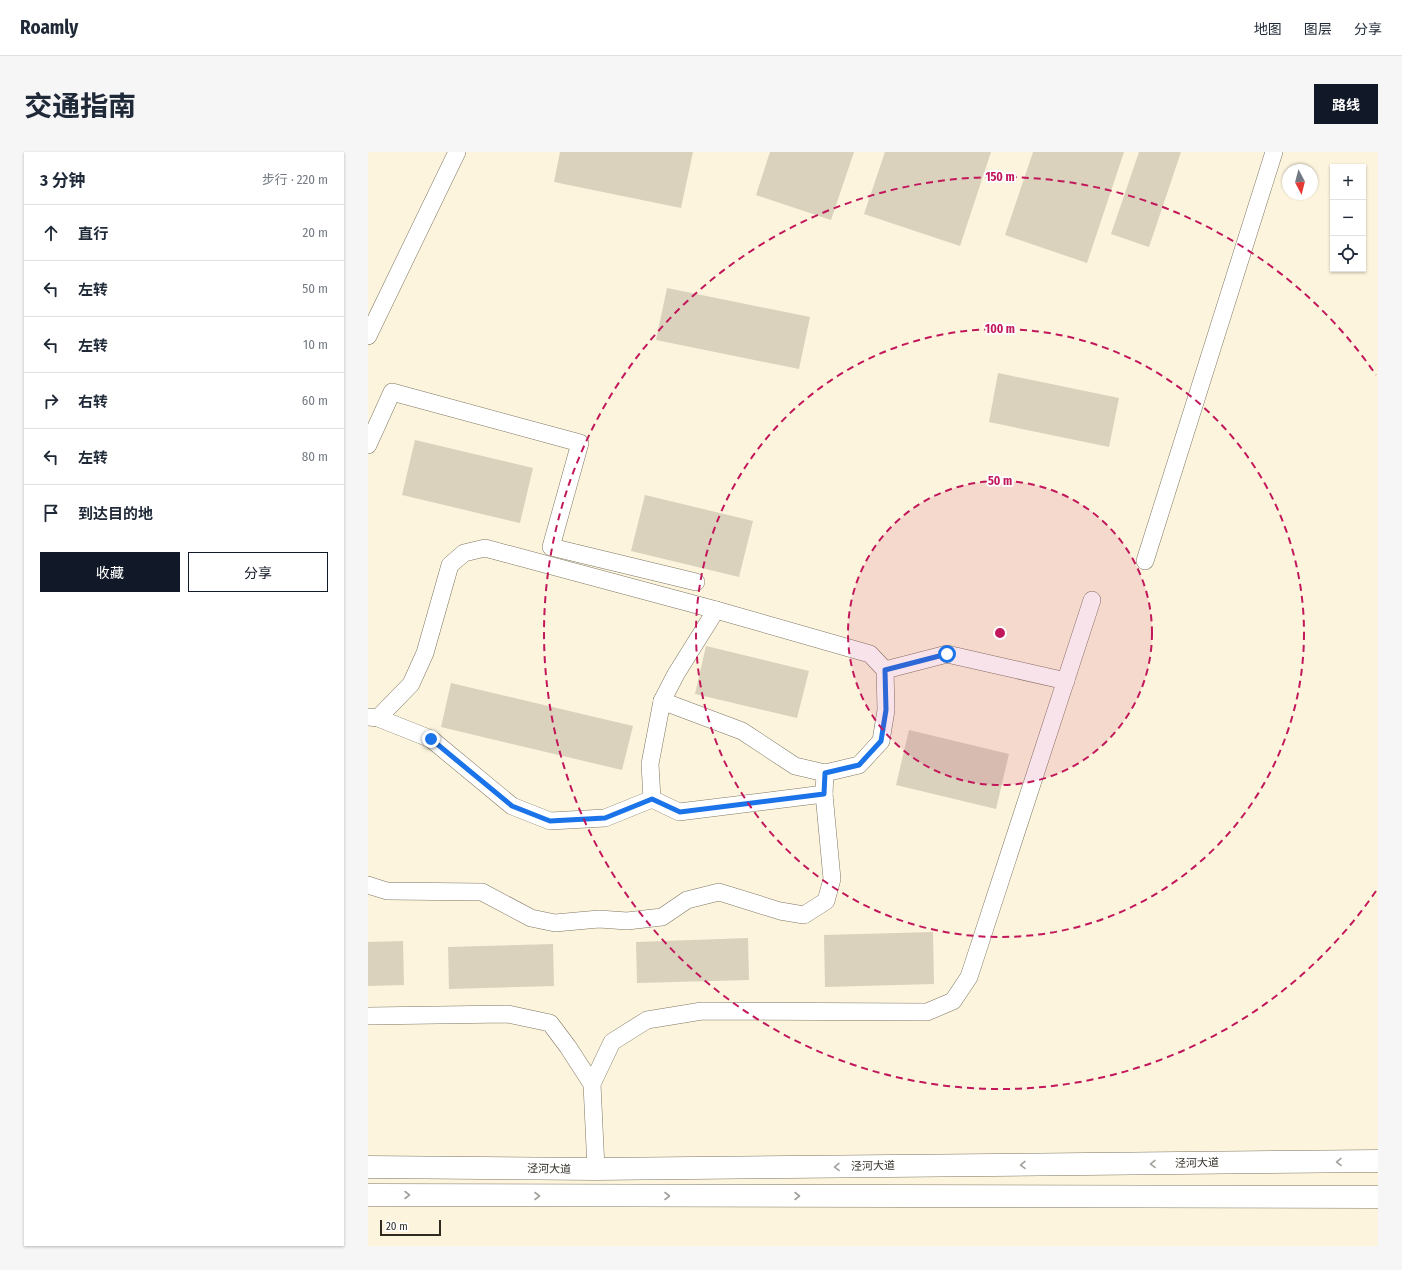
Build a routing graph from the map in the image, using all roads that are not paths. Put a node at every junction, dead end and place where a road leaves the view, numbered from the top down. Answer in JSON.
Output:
{"nodes":[{"id":1,"x":457,"y":152,"type":"edge"},
{"id":2,"x":1274,"y":152,"type":"edge"},
{"id":3,"x":368,"y":336,"type":"edge"},
{"id":4,"x":368,"y":445,"type":"edge"},
{"id":5,"x":1145,"y":561,"type":"dead end"},
{"id":6,"x":696,"y":582,"type":"dead end"},
{"id":7,"x":1092,"y":600,"type":"dead end"},
{"id":8,"x":716,"y":610,"type":"junction"},
{"id":9,"x":885,"y":670,"type":"junction"},
{"id":10,"x":1066,"y":681,"type":"junction"},
{"id":11,"x":662,"y":701,"type":"junction"},
{"id":12,"x":373,"y":717,"type":"edge"},
{"id":13,"x":825,"y":773,"type":"junction"},
{"id":14,"x":824,"y":794,"type":"junction"},
{"id":15,"x":652,"y":799,"type":"junction"},
{"id":16,"x":368,"y":885,"type":"edge"},
{"id":17,"x":368,"y":1016,"type":"edge"},
{"id":18,"x":592,"y":1084,"type":"junction"},
{"id":19,"x":1378,"y":1161,"type":"edge"},
{"id":20,"x":368,"y":1167,"type":"edge"},
{"id":21,"x":596,"y":1169,"type":"junction"},
{"id":22,"x":368,"y":1195,"type":"edge"},
{"id":23,"x":1378,"y":1198,"type":"edge"}],
"edges":[{"from":1,"to":3,"type":"street"},
{"from":2,"to":5,"type":"street"},
{"from":4,"to":6,"type":"street"},
{"from":7,"to":10,"type":"street"},
{"from":8,"to":9,"type":"street"},
{"from":8,"to":11,"type":"street"},
{"from":8,"to":12,"type":"street"},
{"from":9,"to":10,"type":"street"},
{"from":9,"to":13,"type":"street"},
{"from":10,"to":18,"type":"street"},
{"from":11,"to":13,"type":"street"},
{"from":11,"to":15,"type":"street"},
{"from":12,"to":15,"type":"street"},
{"from":13,"to":14,"type":"street"},
{"from":14,"to":15,"type":"street"},
{"from":14,"to":16,"type":"street"},
{"from":17,"to":18,"type":"street"},
{"from":18,"to":21,"type":"street"},
{"from":19,"to":21,"type":"main road","name":"泾河大道","one_way":true},
{"from":20,"to":21,"type":"main road","name":"泾河大道"},
{"from":22,"to":23,"type":"main road","one_way":true}]}
